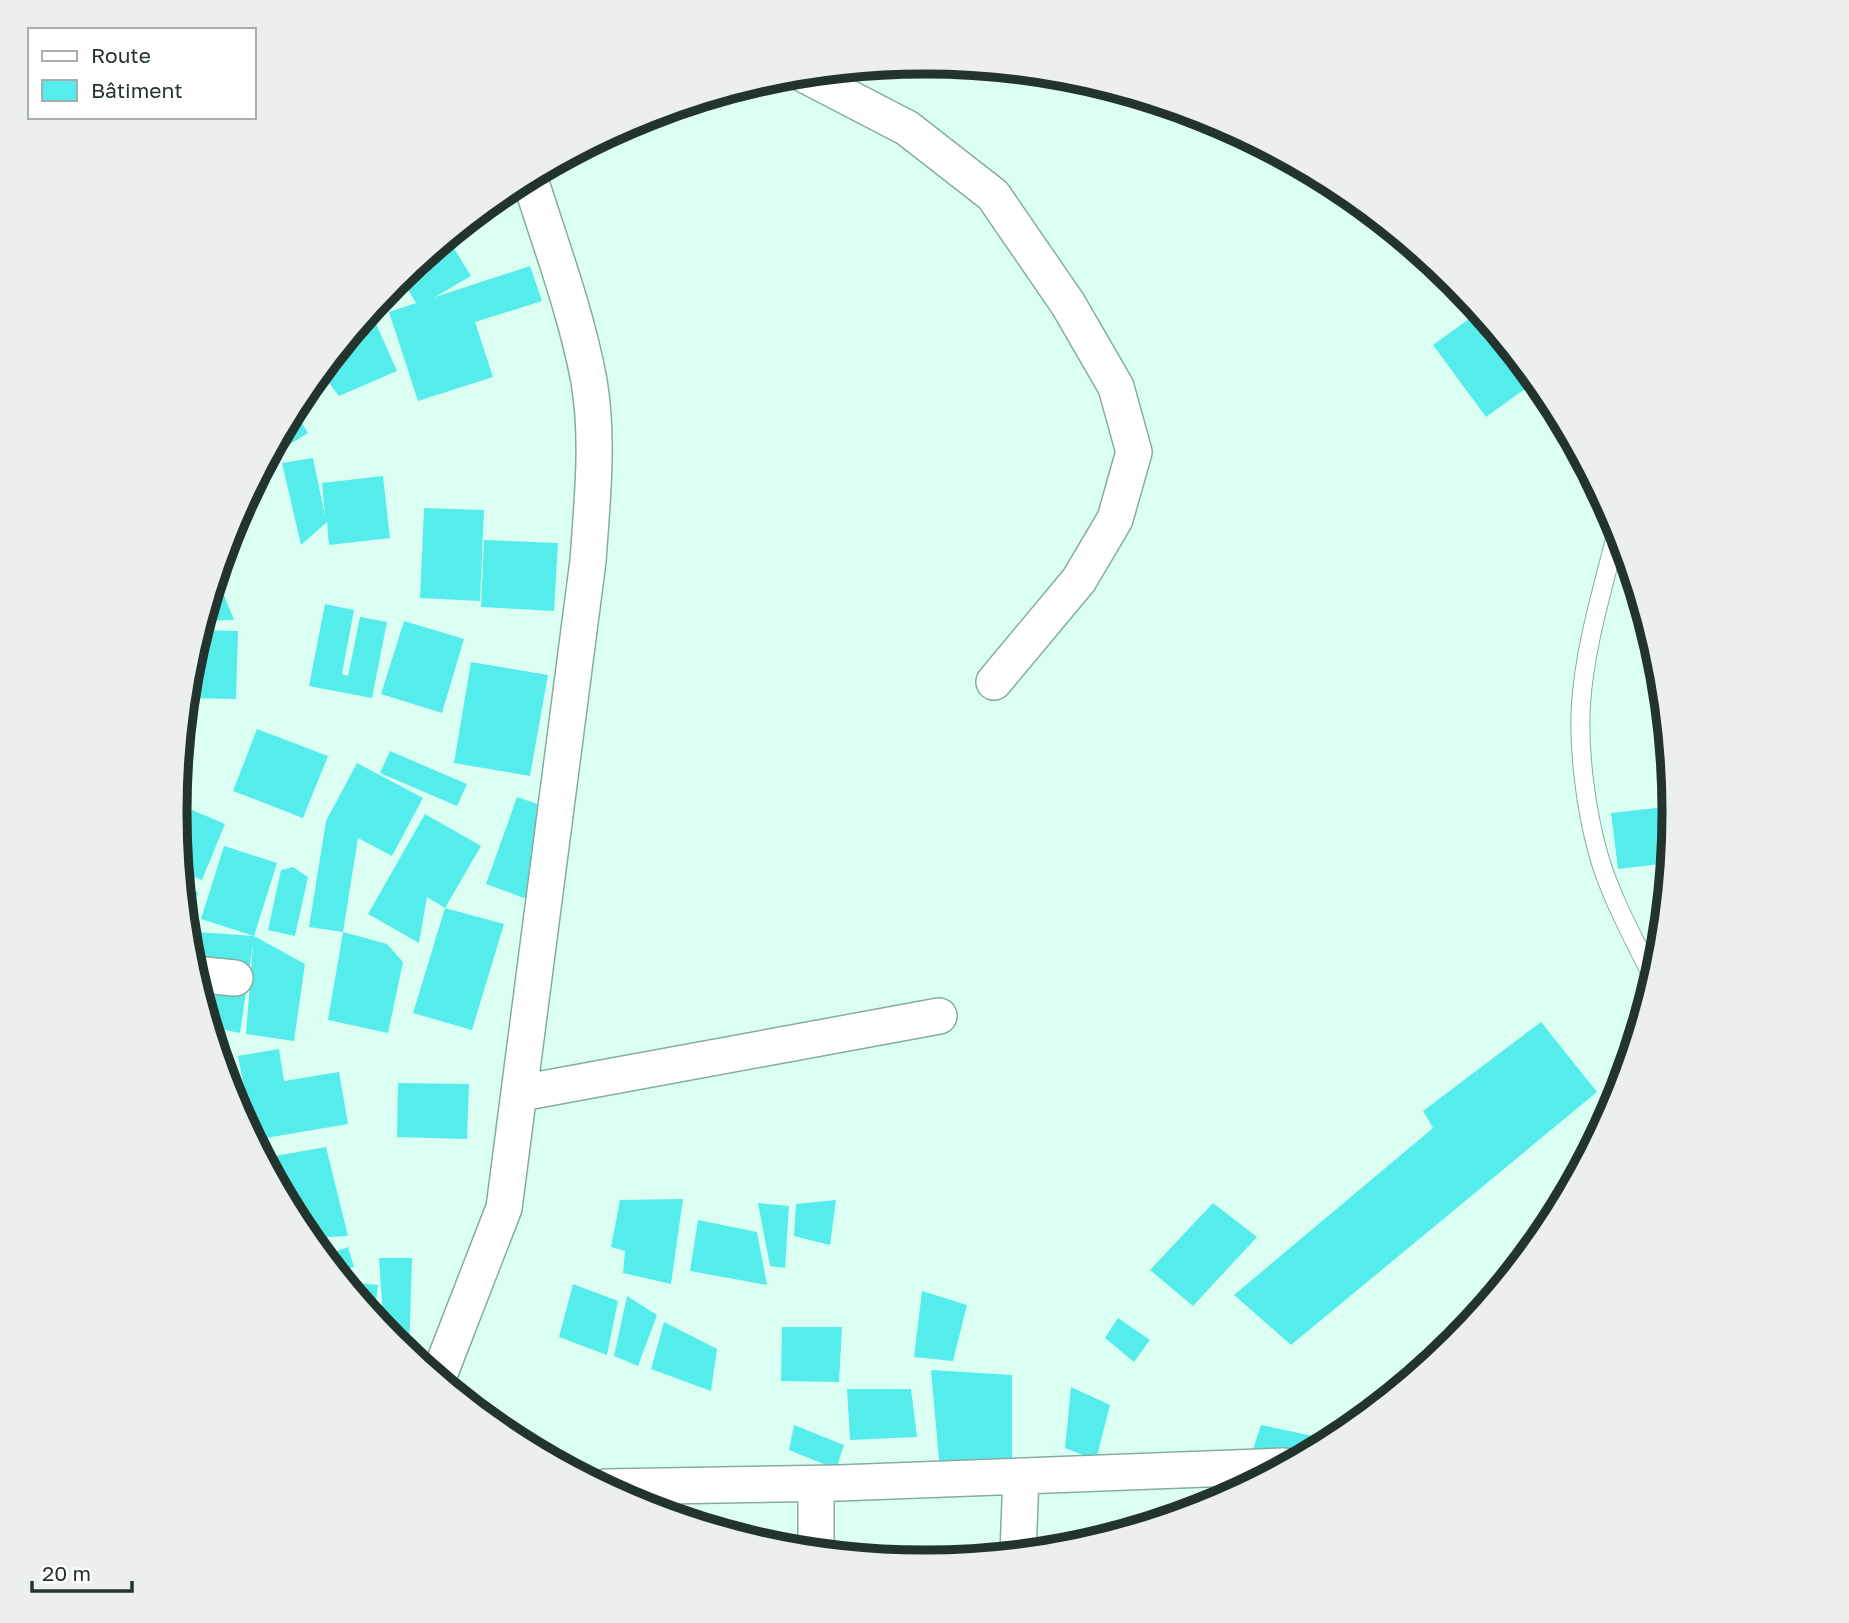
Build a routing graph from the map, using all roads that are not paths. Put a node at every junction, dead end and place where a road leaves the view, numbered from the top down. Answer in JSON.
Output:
{"nodes":[{"id":1,"x":817,"y":82,"type":"edge"},
{"id":2,"x":532,"y":186,"type":"edge"},
{"id":3,"x":1613,"y":547,"type":"edge"},
{"id":4,"x":994,"y":682,"type":"dead end"},
{"id":5,"x":1646,"y":964,"type":"edge"},
{"id":6,"x":206,"y":975,"type":"edge"},
{"id":7,"x":235,"y":978,"type":"dead end"},
{"id":8,"x":939,"y":1016,"type":"dead end"},
{"id":9,"x":521,"y":1093,"type":"junction"},
{"id":10,"x":442,"y":1369,"type":"edge"},
{"id":11,"x":1263,"y":1467,"type":"edge"},
{"id":12,"x":1021,"y":1476,"type":"junction"},
{"id":13,"x":816,"y":1484,"type":"junction"},
{"id":14,"x":630,"y":1488,"type":"edge"},
{"id":15,"x":817,"y":1541,"type":"edge"},
{"id":16,"x":1018,"y":1543,"type":"edge"}],
"edges":[{"from":1,"to":4,"type":"street"},
{"from":2,"to":9,"type":"street"},
{"from":3,"to":5,"type":"lane"},
{"from":6,"to":7,"type":"street"},
{"from":8,"to":9,"type":"street"},
{"from":9,"to":10,"type":"street"},
{"from":11,"to":12,"type":"street"},
{"from":12,"to":13,"type":"street"},
{"from":12,"to":16,"type":"street"},
{"from":13,"to":14,"type":"street"},
{"from":13,"to":15,"type":"street"}]}
